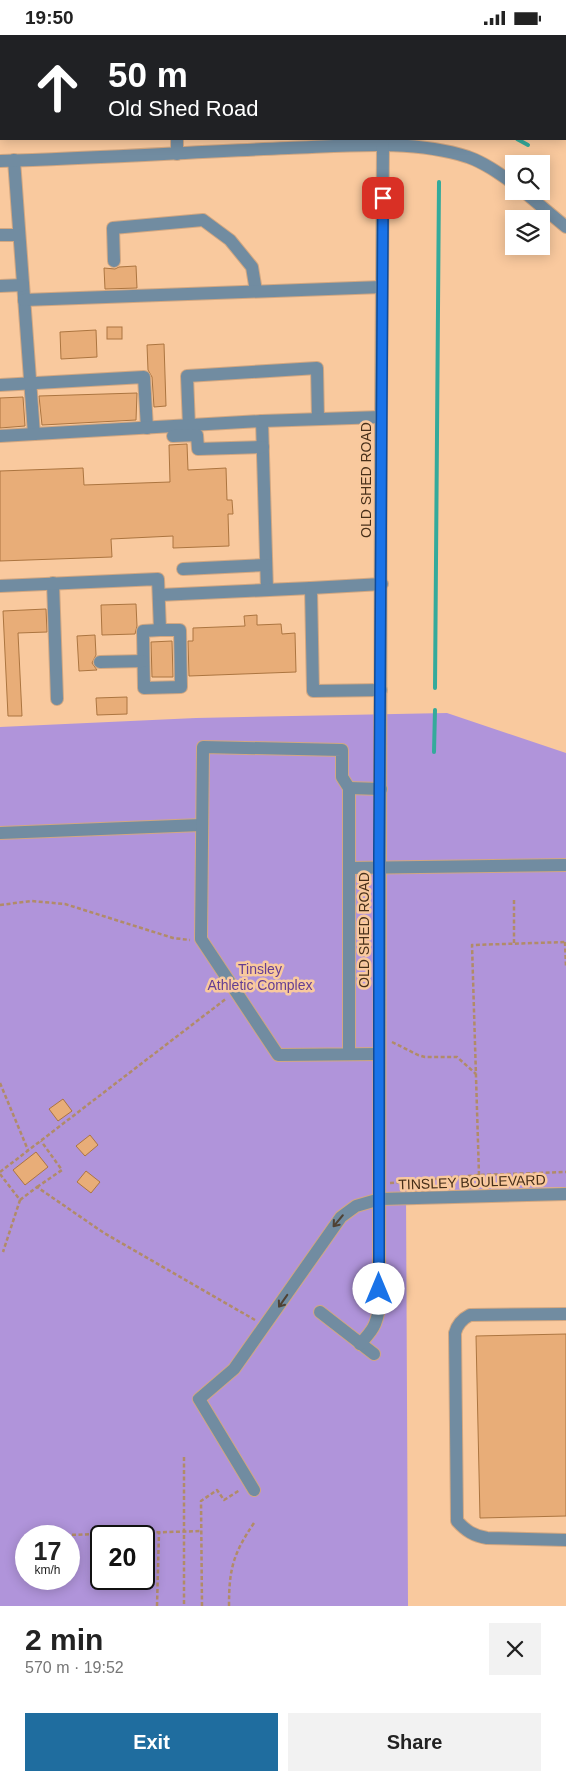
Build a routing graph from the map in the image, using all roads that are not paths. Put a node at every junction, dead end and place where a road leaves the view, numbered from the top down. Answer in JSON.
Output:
{"nodes":[{"id":1,"x":177,"y":140,"type":"edge"},
{"id":2,"x":384,"y":145,"type":"junction"},
{"id":3,"x":177,"y":154,"type":"junction"},
{"id":4,"x":0,"y":161,"type":"edge"},
{"id":5,"x":14,"y":161,"type":"junction"},
{"id":6,"x":505,"y":177,"type":"edge"},
{"id":7,"x":534,"y":200,"type":"edge"},
{"id":8,"x":566,"y":227,"type":"edge"},
{"id":9,"x":0,"y":235,"type":"edge"},
{"id":10,"x":19,"y":235,"type":"junction"},
{"id":11,"x":114,"y":261,"type":"dead end"},
{"id":12,"x":23,"y":285,"type":"junction"},
{"id":13,"x":0,"y":286,"type":"edge"},
{"id":14,"x":382,"y":287,"type":"junction"},
{"id":15,"x":256,"y":291,"type":"junction"},
{"id":16,"x":24,"y":300,"type":"junction"},
{"id":17,"x":30,"y":383,"type":"junction"},
{"id":18,"x":0,"y":385,"type":"edge"},
{"id":19,"x":381,"y":417,"type":"junction"},
{"id":20,"x":318,"y":419,"type":"junction"},
{"id":21,"x":262,"y":421,"type":"junction"},
{"id":22,"x":189,"y":425,"type":"junction"},
{"id":23,"x":147,"y":428,"type":"junction"},
{"id":24,"x":34,"y":434,"type":"junction"},
{"id":25,"x":0,"y":436,"type":"edge"},
{"id":26,"x":173,"y":436,"type":"dead end"},
{"id":27,"x":262,"y":447,"type":"junction"},
{"id":28,"x":266,"y":565,"type":"junction"},
{"id":29,"x":184,"y":569,"type":"dead end"},
{"id":30,"x":54,"y":583,"type":"junction"},
{"id":31,"x":382,"y":584,"type":"junction"},
{"id":32,"x":0,"y":586,"type":"edge"},
{"id":33,"x":311,"y":588,"type":"junction"},
{"id":34,"x":267,"y":590,"type":"junction"},
{"id":35,"x":159,"y":595,"type":"junction"},
{"id":36,"x":160,"y":630,"type":"junction"},
{"id":37,"x":143,"y":661,"type":"junction"},
{"id":38,"x":100,"y":662,"type":"dead end"},
{"id":39,"x":381,"y":690,"type":"junction"},
{"id":40,"x":57,"y":699,"type":"dead end"},
{"id":41,"x":350,"y":788,"type":"junction"},
{"id":42,"x":381,"y":789,"type":"junction"},
{"id":43,"x":201,"y":825,"type":"junction"},
{"id":44,"x":0,"y":833,"type":"edge"},
{"id":45,"x":566,"y":865,"type":"edge"},
{"id":46,"x":349,"y":868,"type":"junction"},
{"id":47,"x":380,"y":868,"type":"junction"},
{"id":48,"x":380,"y":1053,"type":"junction"},
{"id":49,"x":349,"y":1054,"type":"junction"},
{"id":50,"x":566,"y":1194,"type":"edge"},
{"id":51,"x":380,"y":1199,"type":"junction"},
{"id":52,"x":320,"y":1312,"type":"dead end"},
{"id":53,"x":566,"y":1314,"type":"edge"},
{"id":54,"x":360,"y":1344,"type":"junction"},
{"id":55,"x":374,"y":1354,"type":"dead end"},
{"id":56,"x":252,"y":1486,"type":"road end"},
{"id":57,"x":566,"y":1540,"type":"edge"}],
"edges":[{"from":1,"to":3,"type":"street"},
{"from":2,"to":3,"type":"street"},
{"from":2,"to":6,"type":"street"},
{"from":2,"to":14,"type":"street","name":"OLD SHED ROAD"},
{"from":3,"to":5,"type":"street"},
{"from":4,"to":5,"type":"street"},
{"from":5,"to":10,"type":"street"},
{"from":7,"to":8,"type":"street"},
{"from":9,"to":10,"type":"street"},
{"from":10,"to":12,"type":"street"},
{"from":11,"to":15,"type":"street"},
{"from":12,"to":13,"type":"street"},
{"from":12,"to":16,"type":"street"},
{"from":14,"to":15,"type":"street"},
{"from":14,"to":19,"type":"street","name":"OLD SHED ROAD"},
{"from":15,"to":16,"type":"street"},
{"from":16,"to":17,"type":"street"},
{"from":17,"to":18,"type":"street"},
{"from":17,"to":23,"type":"street"},
{"from":17,"to":24,"type":"street"},
{"from":19,"to":20,"type":"street"},
{"from":19,"to":31,"type":"street","name":"OLD SHED ROAD"},
{"from":20,"to":21,"type":"street"},
{"from":20,"to":22,"type":"street"},
{"from":21,"to":22,"type":"street"},
{"from":21,"to":27,"type":"street"},
{"from":22,"to":23,"type":"street"},
{"from":23,"to":24,"type":"street"},
{"from":24,"to":25,"type":"street"},
{"from":26,"to":27,"type":"street"},
{"from":27,"to":28,"type":"street"},
{"from":28,"to":29,"type":"street"},
{"from":28,"to":34,"type":"street"},
{"from":30,"to":32,"type":"street"},
{"from":30,"to":35,"type":"street"},
{"from":30,"to":40,"type":"street"},
{"from":31,"to":33,"type":"street"},
{"from":31,"to":39,"type":"street","name":"OLD SHED ROAD"},
{"from":33,"to":34,"type":"street"},
{"from":33,"to":39,"type":"street"},
{"from":34,"to":35,"type":"street"},
{"from":35,"to":36,"type":"street"},
{"from":36,"to":37,"type":"street"},
{"from":36,"to":37,"type":"street"},
{"from":37,"to":38,"type":"street"},
{"from":39,"to":42,"type":"street","name":"OLD SHED ROAD"},
{"from":41,"to":42,"type":"street"},
{"from":41,"to":43,"type":"street"},
{"from":41,"to":46,"type":"street"},
{"from":42,"to":47,"type":"street","name":"OLD SHED ROAD"},
{"from":43,"to":44,"type":"street"},
{"from":43,"to":49,"type":"street"},
{"from":45,"to":47,"type":"street"},
{"from":46,"to":47,"type":"street"},
{"from":46,"to":49,"type":"street"},
{"from":47,"to":48,"type":"street","name":"OLD SHED ROAD"},
{"from":48,"to":49,"type":"street"},
{"from":48,"to":51,"type":"street","name":"OLD SHED ROAD"},
{"from":50,"to":51,"type":"street","name":"TINSLEY BOULEVARD"},
{"from":51,"to":54,"type":"street","name":"OLD SHED ROAD"},
{"from":51,"to":56,"type":"street","name":"TINSLEY BOULEVARD","one_way":true},
{"from":52,"to":54,"type":"street"},
{"from":53,"to":57,"type":"street"},
{"from":54,"to":55,"type":"street"}]}
